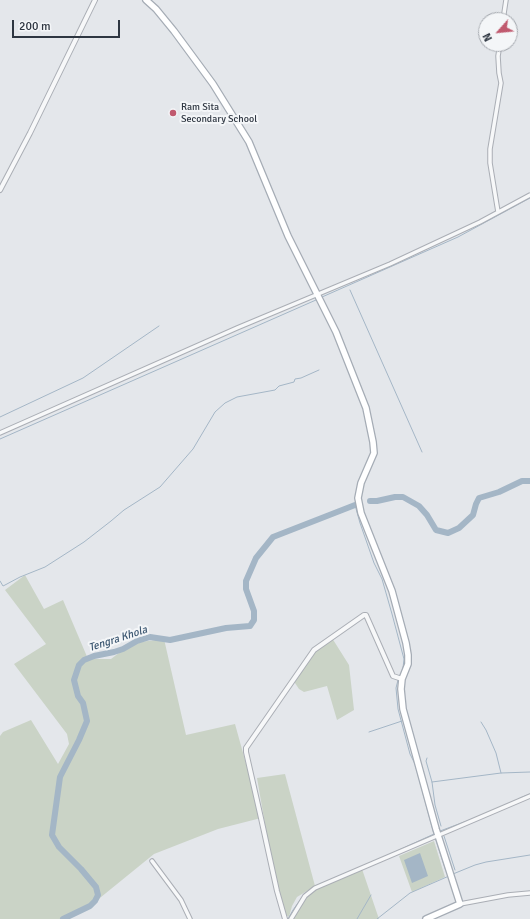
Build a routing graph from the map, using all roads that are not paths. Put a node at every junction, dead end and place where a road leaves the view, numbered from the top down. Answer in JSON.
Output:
{"nodes":[{"id":1,"x":95,"y":0,"type":"edge"},
{"id":2,"x":146,"y":0,"type":"edge"},
{"id":3,"x":506,"y":0,"type":"edge"},
{"id":4,"x":504,"y":12,"type":"edge"},
{"id":5,"x":499,"y":52,"type":"edge"},
{"id":6,"x":0,"y":190,"type":"edge"},
{"id":7,"x":530,"y":195,"type":"edge"},
{"id":8,"x":498,"y":212,"type":"junction"},
{"id":9,"x":317,"y":294,"type":"junction"},
{"id":10,"x":0,"y":433,"type":"edge"},
{"id":11,"x":402,"y":679,"type":"junction"},
{"id":12,"x":530,"y":796,"type":"edge"},
{"id":13,"x":439,"y":836,"type":"junction"},
{"id":14,"x":152,"y":861,"type":"dead end"},
{"id":15,"x":530,"y":894,"type":"edge"},
{"id":16,"x":460,"y":904,"type":"junction"},
{"id":17,"x":190,"y":919,"type":"edge"},
{"id":18,"x":285,"y":919,"type":"edge"},
{"id":19,"x":290,"y":919,"type":"edge"},
{"id":20,"x":426,"y":919,"type":"edge"}],
"edges":[{"from":1,"to":6,"type":"street"},
{"from":2,"to":9,"type":"main road"},
{"from":3,"to":4,"type":"street"},
{"from":5,"to":8,"type":"street"},
{"from":7,"to":8,"type":"street"},
{"from":8,"to":9,"type":"street"},
{"from":9,"to":10,"type":"street"},
{"from":9,"to":11,"type":"main road"},
{"from":11,"to":13,"type":"main road"},
{"from":11,"to":18,"type":"street"},
{"from":12,"to":13,"type":"street"},
{"from":13,"to":16,"type":"main road"},
{"from":13,"to":19,"type":"street"},
{"from":14,"to":17,"type":"street"},
{"from":15,"to":16,"type":"street"},
{"from":16,"to":20,"type":"main road"}]}
